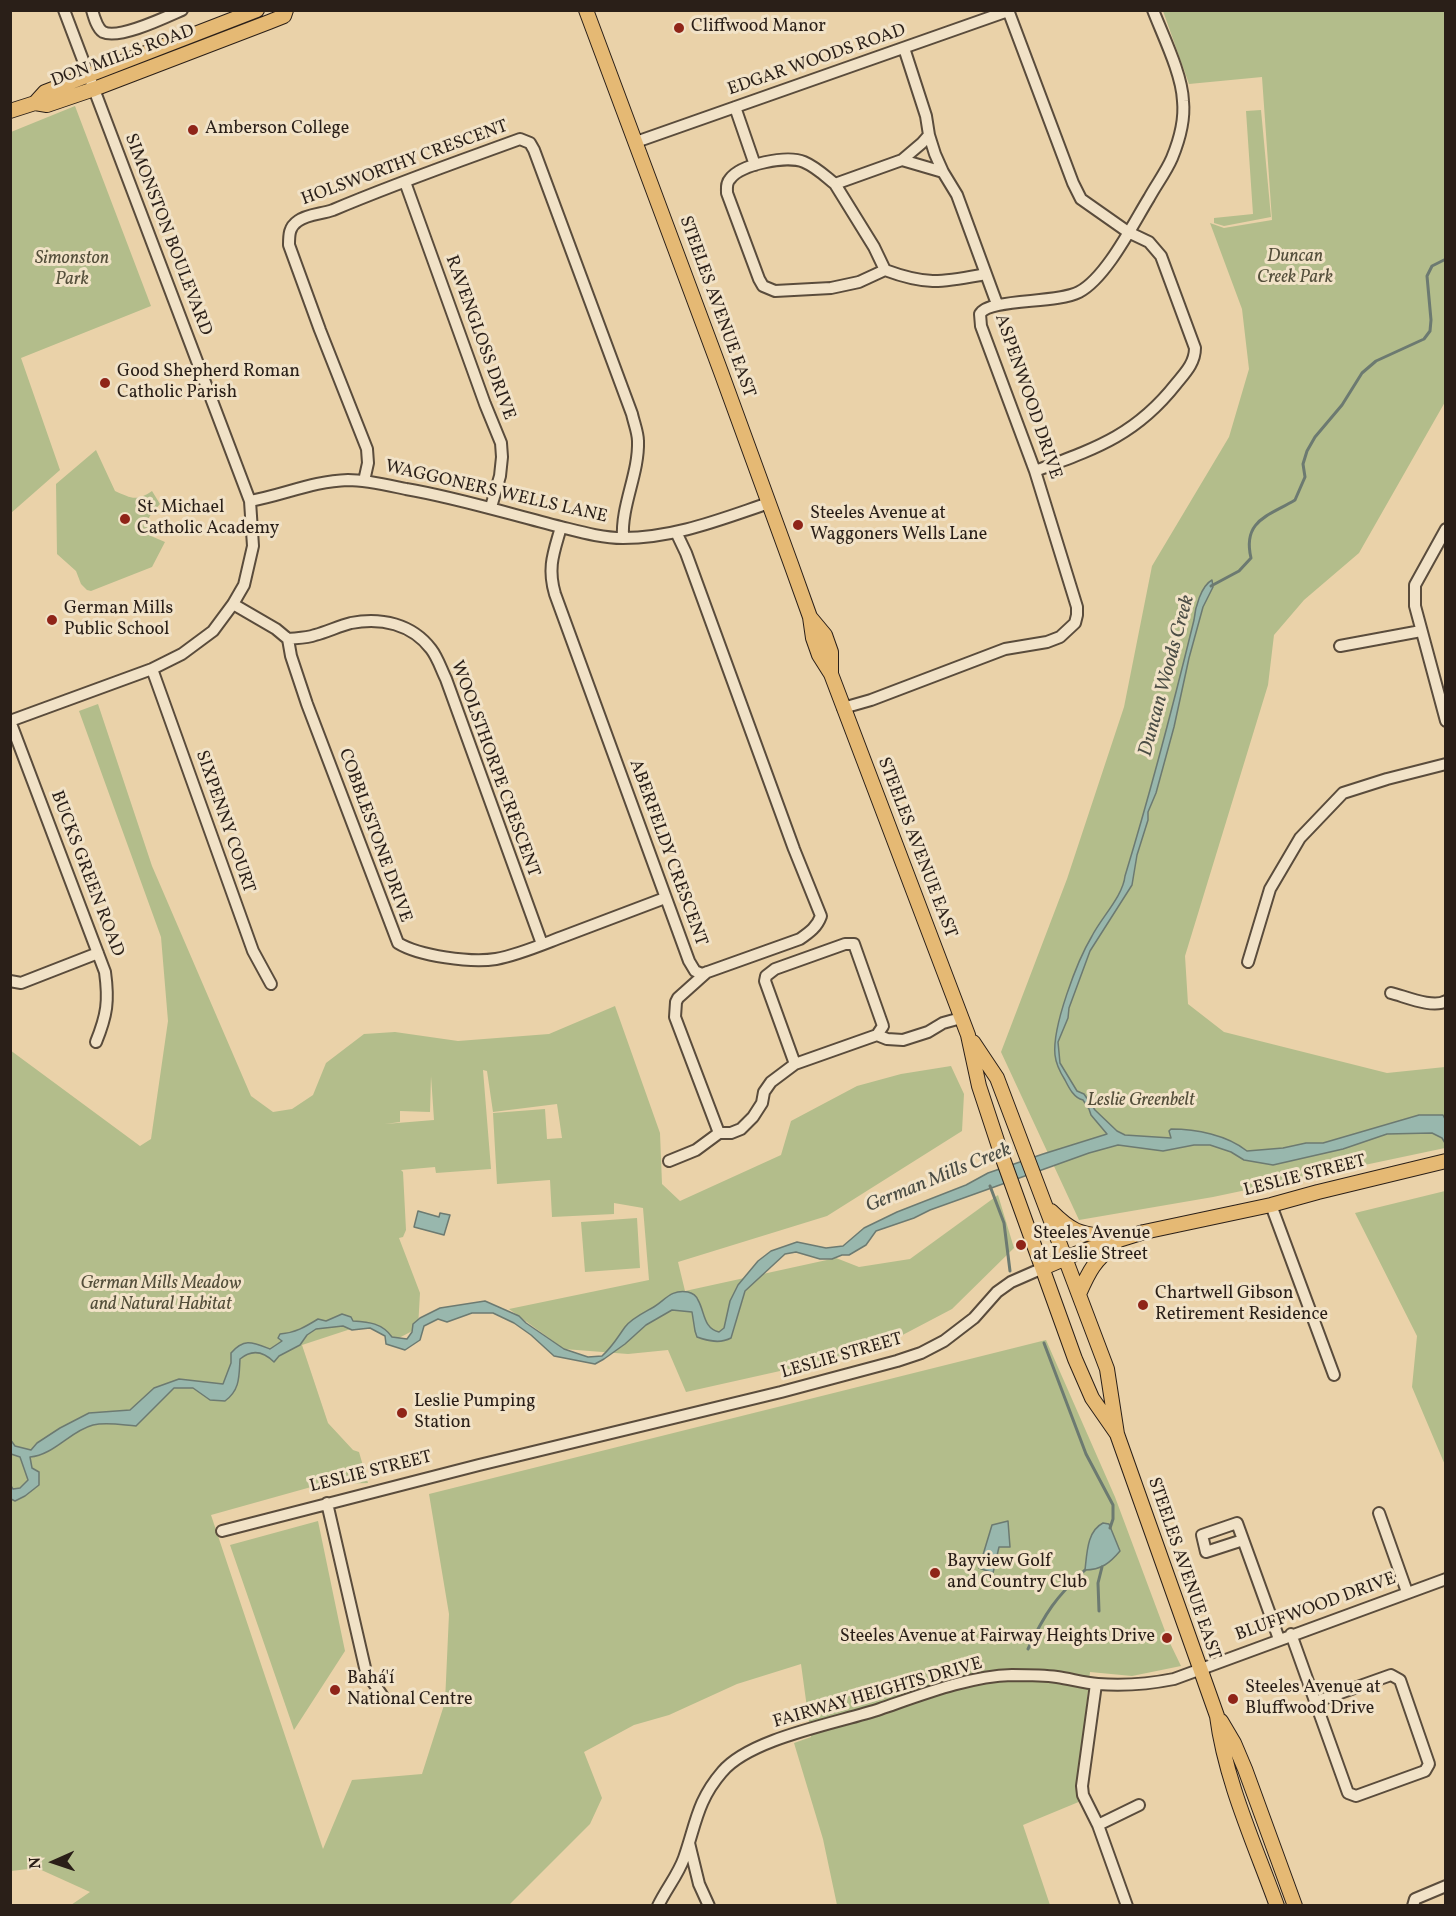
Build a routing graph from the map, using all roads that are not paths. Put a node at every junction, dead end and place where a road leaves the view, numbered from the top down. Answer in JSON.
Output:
{"nodes":[{"id":1,"x":64,"y":10,"type":"edge"},
{"id":2,"x":92,"y":10,"type":"edge"},
{"id":3,"x":182,"y":10,"type":"edge"},
{"id":4,"x":257,"y":10,"type":"edge"},
{"id":5,"x":286,"y":10,"type":"edge"},
{"id":6,"x":586,"y":10,"type":"edge"},
{"id":7,"x":1153,"y":10,"type":"edge"},
{"id":8,"x":1008,"y":11,"type":"edge"},
{"id":9,"x":904,"y":48,"type":"junction"},
{"id":10,"x":92,"y":82,"type":"junction"},
{"id":11,"x":735,"y":107,"type":"junction"},
{"id":12,"x":10,"y":111,"type":"edge"},
{"id":13,"x":928,"y":135,"type":"junction"},
{"id":14,"x":636,"y":142,"type":"junction"},
{"id":15,"x":902,"y":160,"type":"junction"},
{"id":16,"x":755,"y":165,"type":"junction"},
{"id":17,"x":943,"y":172,"type":"junction"},
{"id":18,"x":405,"y":182,"type":"junction"},
{"id":19,"x":835,"y":184,"type":"junction"},
{"id":20,"x":1128,"y":232,"type":"junction"},
{"id":21,"x":885,"y":270,"type":"junction"},
{"id":22,"x":986,"y":274,"type":"junction"},
{"id":23,"x":997,"y":304,"type":"junction"},
{"id":24,"x":1035,"y":471,"type":"junction"},
{"id":25,"x":364,"y":481,"type":"junction"},
{"id":26,"x":250,"y":501,"type":"junction"},
{"id":27,"x":769,"y":503,"type":"junction"},
{"id":28,"x":491,"y":507,"type":"junction"},
{"id":29,"x":561,"y":527,"type":"junction"},
{"id":30,"x":1446,"y":529,"type":"edge"},
{"id":31,"x":676,"y":532,"type":"junction"},
{"id":32,"x":623,"y":538,"type":"junction"},
{"id":33,"x":233,"y":604,"type":"junction"},
{"id":34,"x":1421,"y":631,"type":"junction"},
{"id":35,"x":288,"y":639,"type":"junction"},
{"id":36,"x":1340,"y":646,"type":"dead end"},
{"id":37,"x":152,"y":669,"type":"junction"},
{"id":38,"x":843,"y":708,"type":"junction"},
{"id":39,"x":10,"y":721,"type":"edge"},
{"id":40,"x":1446,"y":721,"type":"edge"},
{"id":41,"x":1446,"y":764,"type":"edge"},
{"id":42,"x":665,"y":898,"type":"junction"},
{"id":43,"x":542,"y":944,"type":"junction"},
{"id":44,"x":98,"y":953,"type":"junction"},
{"id":45,"x":1248,"y":962,"type":"dead end"},
{"id":46,"x":707,"y":972,"type":"junction"},
{"id":47,"x":10,"y":981,"type":"edge"},
{"id":48,"x":271,"y":984,"type":"dead end"},
{"id":49,"x":1391,"y":993,"type":"dead end"},
{"id":50,"x":1446,"y":1001,"type":"edge"},
{"id":51,"x":961,"y":1018,"type":"junction"},
{"id":52,"x":877,"y":1035,"type":"junction"},
{"id":53,"x":968,"y":1035,"type":"junction"},
{"id":54,"x":96,"y":1042,"type":"dead end"},
{"id":55,"x":795,"y":1064,"type":"junction"},
{"id":56,"x":719,"y":1133,"type":"junction"},
{"id":57,"x":669,"y":1161,"type":"dead end"},
{"id":58,"x":1446,"y":1161,"type":"edge"},
{"id":59,"x":1270,"y":1205,"type":"junction"},
{"id":60,"x":1047,"y":1207,"type":"junction"},
{"id":61,"x":1121,"y":1239,"type":"junction"},
{"id":62,"x":1065,"y":1259,"type":"junction"},
{"id":63,"x":1043,"y":1268,"type":"junction"},
{"id":64,"x":1079,"y":1294,"type":"junction"},
{"id":65,"x":1334,"y":1375,"type":"dead end"},
{"id":66,"x":1117,"y":1434,"type":"junction"},
{"id":67,"x":327,"y":1503,"type":"junction"},
{"id":68,"x":1379,"y":1513,"type":"dead end"},
{"id":69,"x":222,"y":1531,"type":"dead end"},
{"id":70,"x":1243,"y":1540,"type":"dead end"},
{"id":71,"x":1446,"y":1579,"type":"edge"},
{"id":72,"x":1407,"y":1592,"type":"junction"},
{"id":73,"x":1291,"y":1634,"type":"junction"},
{"id":74,"x":1279,"y":1639,"type":"junction"},
{"id":75,"x":1199,"y":1668,"type":"junction"},
{"id":76,"x":1096,"y":1684,"type":"junction"},
{"id":77,"x":384,"y":1698,"type":"dead end"},
{"id":78,"x":1316,"y":1702,"type":"junction"},
{"id":79,"x":1217,"y":1716,"type":"junction"},
{"id":80,"x":1139,"y":1805,"type":"dead end"},
{"id":81,"x":1098,"y":1825,"type":"junction"},
{"id":82,"x":689,"y":1840,"type":"junction"},
{"id":83,"x":1446,"y":1886,"type":"edge"},
{"id":84,"x":658,"y":1905,"type":"edge"},
{"id":85,"x":709,"y":1905,"type":"edge"},
{"id":86,"x":1127,"y":1905,"type":"edge"},
{"id":87,"x":1277,"y":1905,"type":"edge"},
{"id":88,"x":1295,"y":1905,"type":"edge"},
{"id":89,"x":1413,"y":1905,"type":"edge"}],
"edges":[{"from":1,"to":10,"type":"street","name":"SIMONSTON BOULEVARD"},
{"from":2,"to":3,"type":"street"},
{"from":4,"to":10,"type":"main road","name":"DON MILLS ROAD"},
{"from":5,"to":10,"type":"main road","name":"DON MILLS ROAD"},
{"from":6,"to":14,"type":"main road","name":"STEELES AVENUE EAST"},
{"from":7,"to":20,"type":"street","name":"ASPENWOOD DRIVE"},
{"from":8,"to":9,"type":"street","name":"EDGAR WOODS ROAD"},
{"from":8,"to":20,"type":"street"},
{"from":9,"to":11,"type":"street","name":"EDGAR WOODS ROAD"},
{"from":9,"to":13,"type":"street"},
{"from":10,"to":12,"type":"main road","name":"DON MILLS ROAD"},
{"from":10,"to":26,"type":"street","name":"SIMONSTON BOULEVARD"},
{"from":11,"to":14,"type":"street","name":"EDGAR WOODS ROAD"},
{"from":11,"to":16,"type":"street"},
{"from":13,"to":15,"type":"street"},
{"from":13,"to":17,"type":"street"},
{"from":14,"to":27,"type":"main road","name":"STEELES AVENUE EAST"},
{"from":15,"to":17,"type":"street"},
{"from":15,"to":19,"type":"street"},
{"from":16,"to":19,"type":"street"},
{"from":16,"to":21,"type":"street"},
{"from":17,"to":22,"type":"street"},
{"from":18,"to":25,"type":"street","name":"HOLSWORTHY CRESCENT"},
{"from":18,"to":28,"type":"street","name":"RAVENGLOSS DRIVE"},
{"from":18,"to":32,"type":"street","name":"HOLSWORTHY CRESCENT"},
{"from":19,"to":21,"type":"street"},
{"from":20,"to":23,"type":"street","name":"ASPENWOOD DRIVE"},
{"from":20,"to":24,"type":"street"},
{"from":21,"to":22,"type":"street"},
{"from":22,"to":23,"type":"street"},
{"from":23,"to":24,"type":"street","name":"ASPENWOOD DRIVE"},
{"from":24,"to":38,"type":"street","name":"ASPENWOOD DRIVE"},
{"from":25,"to":26,"type":"street","name":"WAGGONERS WELLS LANE"},
{"from":25,"to":28,"type":"street","name":"WAGGONERS WELLS LANE"},
{"from":26,"to":33,"type":"street","name":"SIMONSTON BOULEVARD"},
{"from":27,"to":31,"type":"street","name":"WAGGONERS WELLS LANE"},
{"from":27,"to":38,"type":"main road","name":"STEELES AVENUE EAST"},
{"from":28,"to":29,"type":"street","name":"WAGGONERS WELLS LANE"},
{"from":29,"to":32,"type":"street","name":"WAGGONERS WELLS LANE"},
{"from":29,"to":42,"type":"street","name":"ABERFELDY CRESCENT"},
{"from":30,"to":34,"type":"street"},
{"from":31,"to":32,"type":"street","name":"WAGGONERS WELLS LANE"},
{"from":31,"to":46,"type":"street"},
{"from":33,"to":35,"type":"street"},
{"from":33,"to":37,"type":"street","name":"SIMONSTON BOULEVARD"},
{"from":34,"to":36,"type":"street"},
{"from":34,"to":40,"type":"street"},
{"from":35,"to":43,"type":"street","name":"WOOLSTHORPE CRESCENT"},
{"from":35,"to":43,"type":"street","name":"COBBLESTONE DRIVE"},
{"from":37,"to":39,"type":"street","name":"SIMONSTON BOULEVARD"},
{"from":37,"to":48,"type":"street","name":"SIXPENNY COURT"},
{"from":38,"to":51,"type":"main road","name":"STEELES AVENUE EAST"},
{"from":39,"to":44,"type":"street","name":"BUCKS GREEN ROAD"},
{"from":41,"to":45,"type":"street"},
{"from":42,"to":43,"type":"street","name":"COBBLESTONE DRIVE"},
{"from":42,"to":46,"type":"street","name":"ABERFELDY CRESCENT"},
{"from":44,"to":47,"type":"street"},
{"from":44,"to":54,"type":"street","name":"BUCKS GREEN ROAD"},
{"from":46,"to":56,"type":"street"},
{"from":49,"to":50,"type":"street"},
{"from":51,"to":52,"type":"street"},
{"from":51,"to":53,"type":"main road","name":"STEELES AVENUE EAST"},
{"from":52,"to":55,"type":"street"},
{"from":52,"to":55,"type":"street"},
{"from":53,"to":60,"type":"main road","name":"STEELES AVENUE EAST"},
{"from":53,"to":63,"type":"main road","name":"STEELES AVENUE EAST"},
{"from":55,"to":56,"type":"street"},
{"from":56,"to":57,"type":"street"},
{"from":58,"to":59,"type":"main road","name":"LESLIE STREET"},
{"from":59,"to":61,"type":"main road","name":"LESLIE STREET"},
{"from":59,"to":65,"type":"street"},
{"from":60,"to":61,"type":"main road"},
{"from":60,"to":62,"type":"main road","name":"STEELES AVENUE EAST"},
{"from":61,"to":62,"type":"main road","name":"LESLIE STREET"},
{"from":61,"to":64,"type":"main road"},
{"from":62,"to":63,"type":"main road","name":"LESLIE STREET"},
{"from":62,"to":64,"type":"main road","name":"STEELES AVENUE EAST"},
{"from":63,"to":66,"type":"main road","name":"STEELES AVENUE EAST"},
{"from":63,"to":67,"type":"street","name":"LESLIE STREET"},
{"from":64,"to":66,"type":"main road","name":"STEELES AVENUE EAST"},
{"from":66,"to":75,"type":"main road","name":"STEELES AVENUE EAST"},
{"from":67,"to":69,"type":"street","name":"LESLIE STREET"},
{"from":67,"to":77,"type":"street"},
{"from":68,"to":72,"type":"street"},
{"from":70,"to":74,"type":"street"},
{"from":71,"to":72,"type":"street","name":"BLUFFWOOD DRIVE"},
{"from":72,"to":73,"type":"street","name":"BLUFFWOOD DRIVE"},
{"from":73,"to":74,"type":"street","name":"BLUFFWOOD DRIVE"},
{"from":73,"to":78,"type":"street"},
{"from":74,"to":75,"type":"street","name":"BLUFFWOOD DRIVE"},
{"from":75,"to":76,"type":"street","name":"FAIRWAY HEIGHTS DRIVE"},
{"from":75,"to":79,"type":"main road","name":"STEELES AVENUE EAST"},
{"from":76,"to":81,"type":"street"},
{"from":76,"to":82,"type":"street","name":"FAIRWAY HEIGHTS DRIVE"},
{"from":78,"to":78,"type":"street"},
{"from":79,"to":87,"type":"main road","name":"STEELES AVENUE EAST"},
{"from":79,"to":88,"type":"main road","name":"STEELES AVENUE EAST"},
{"from":80,"to":81,"type":"street"},
{"from":81,"to":86,"type":"street"},
{"from":82,"to":84,"type":"street","name":"FAIRWAY HEIGHTS DRIVE"},
{"from":82,"to":85,"type":"street"},
{"from":83,"to":89,"type":"street"}]}
